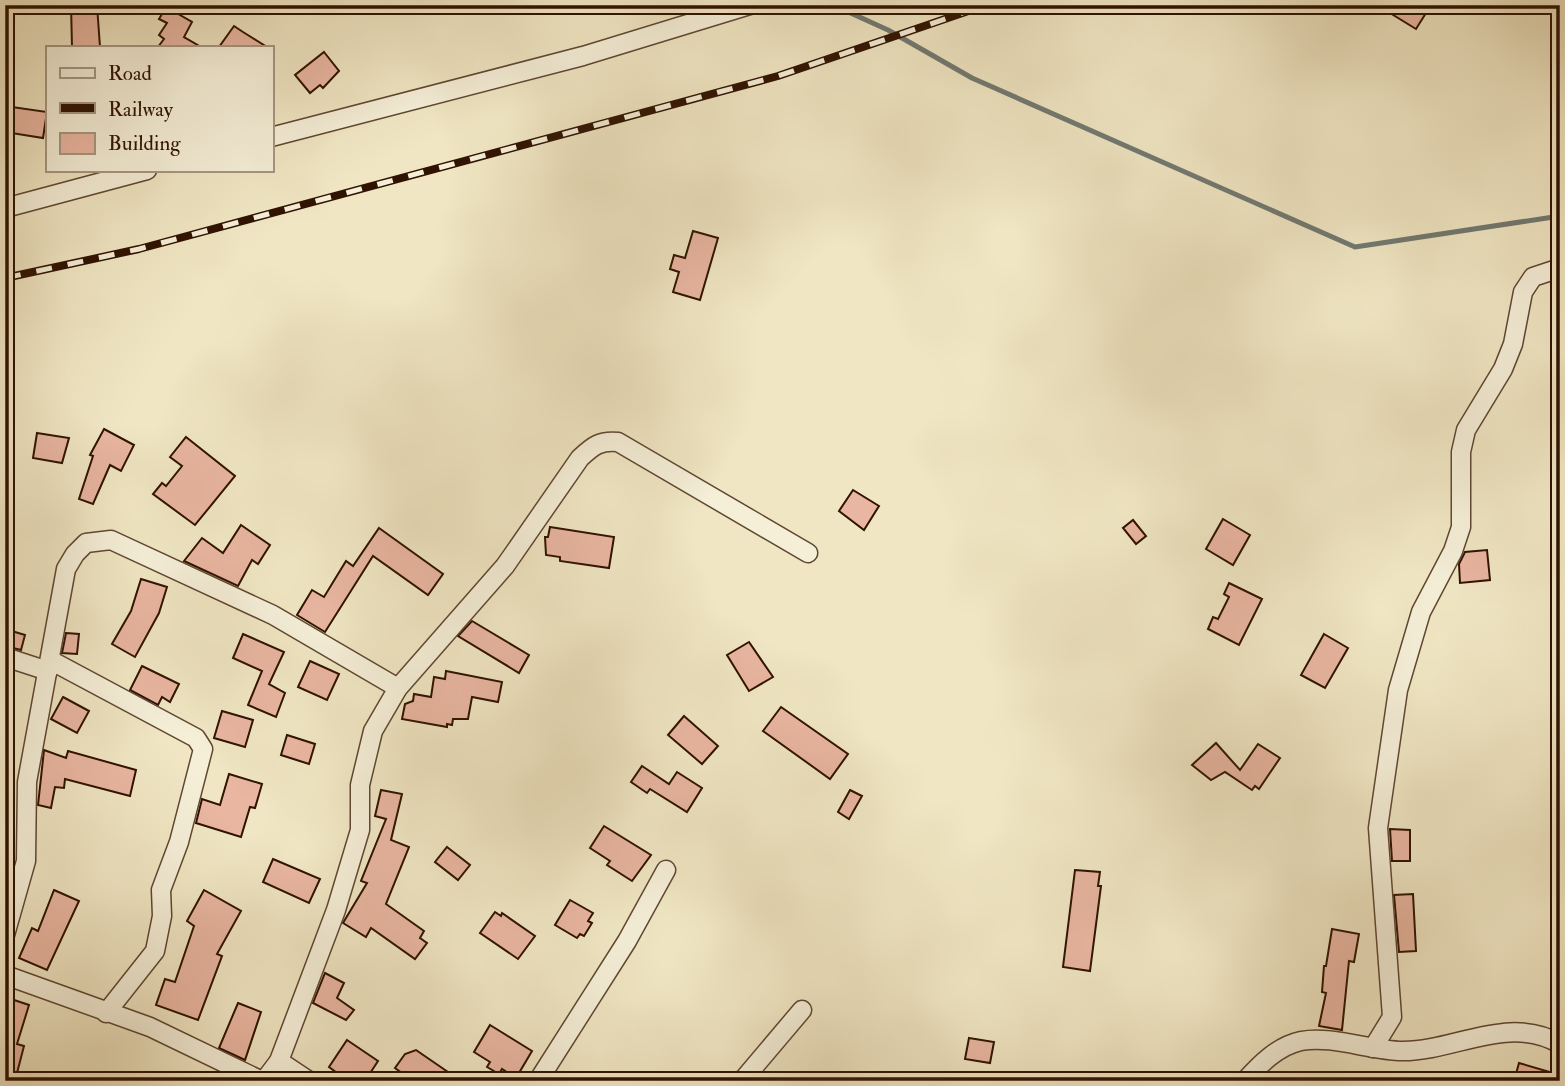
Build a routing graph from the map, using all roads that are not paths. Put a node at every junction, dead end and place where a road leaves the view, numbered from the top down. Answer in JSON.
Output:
{"nodes":[{"id":1,"x":750,"y":5,"type":"edge"},
{"id":2,"x":273,"y":136,"type":"edge"},
{"id":3,"x":126,"y":172,"type":"edge"},
{"id":4,"x":5,"y":208,"type":"edge"},
{"id":5,"x":1560,"y":268,"type":"edge"},
{"id":6,"x":808,"y":553,"type":"dead end"},
{"id":7,"x":5,"y":657,"type":"edge"},
{"id":8,"x":49,"y":666,"type":"junction"},
{"id":9,"x":398,"y":688,"type":"junction"},
{"id":10,"x":666,"y":870,"type":"dead end"},
{"id":11,"x":5,"y":935,"type":"edge"},
{"id":12,"x":5,"y":975,"type":"edge"},
{"id":13,"x":802,"y":1010,"type":"dead end"},
{"id":14,"x":106,"y":1013,"type":"junction"},
{"id":15,"x":1560,"y":1044,"type":"edge"},
{"id":16,"x":1373,"y":1048,"type":"junction"},
{"id":17,"x":279,"y":1061,"type":"junction"},
{"id":18,"x":263,"y":1081,"type":"edge"},
{"id":19,"x":309,"y":1081,"type":"edge"},
{"id":20,"x":538,"y":1081,"type":"edge"},
{"id":21,"x":742,"y":1081,"type":"edge"},
{"id":22,"x":1245,"y":1081,"type":"edge"}],
"edges":[{"from":1,"to":2,"type":"street"},
{"from":3,"to":4,"type":"street"},
{"from":5,"to":16,"type":"street"},
{"from":6,"to":9,"type":"street"},
{"from":7,"to":8,"type":"street"},
{"from":8,"to":9,"type":"street"},
{"from":8,"to":11,"type":"street"},
{"from":8,"to":14,"type":"street"},
{"from":9,"to":17,"type":"street"},
{"from":10,"to":20,"type":"street"},
{"from":12,"to":14,"type":"street"},
{"from":13,"to":21,"type":"street"},
{"from":14,"to":18,"type":"street"},
{"from":15,"to":16,"type":"street"},
{"from":16,"to":22,"type":"street"},
{"from":17,"to":18,"type":"street"},
{"from":17,"to":19,"type":"street"}]}
